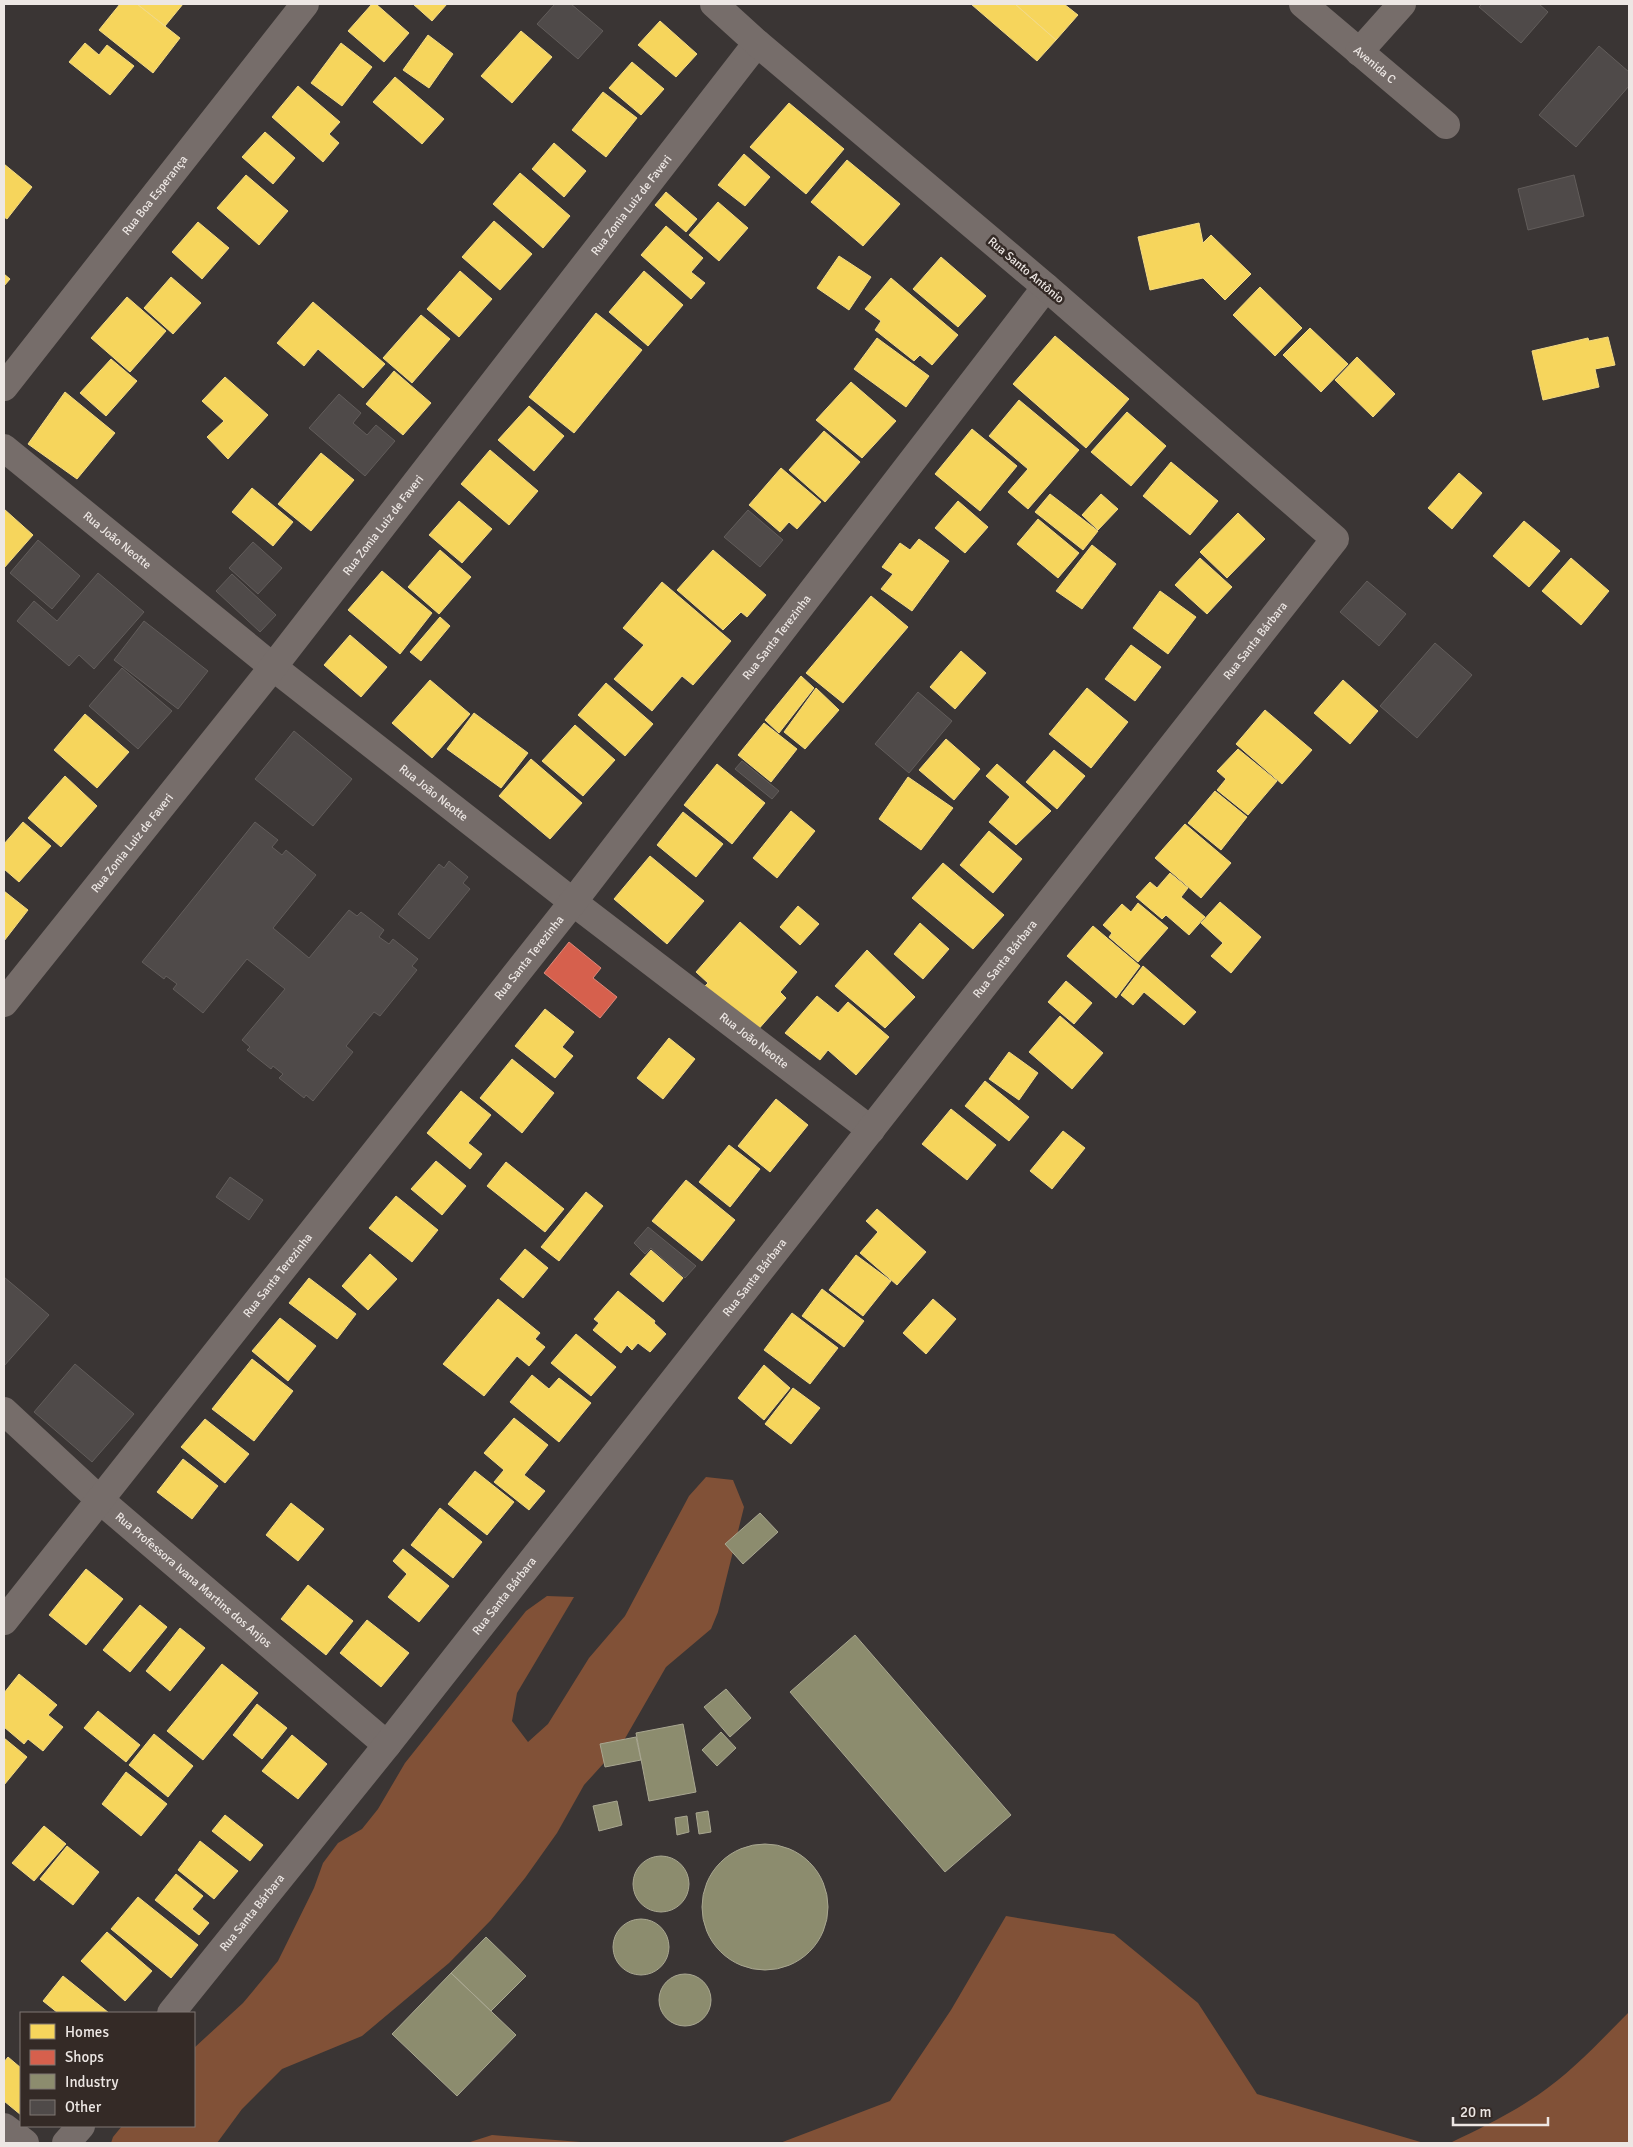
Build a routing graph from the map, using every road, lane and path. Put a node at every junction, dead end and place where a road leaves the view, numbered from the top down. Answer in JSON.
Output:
{"nodes":[{"id":1,"x":305,"y":4,"type":"edge"},
{"id":2,"x":714,"y":4,"type":"edge"},
{"id":3,"x":1303,"y":4,"type":"edge"},
{"id":4,"x":1402,"y":4,"type":"edge"},
{"id":5,"x":757,"y":43,"type":"junction"},
{"id":6,"x":1359,"y":52,"type":"junction"},
{"id":7,"x":1446,"y":125,"type":"dead end"},
{"id":8,"x":1046,"y":287,"type":"junction"},
{"id":9,"x":4,"y":387,"type":"edge"},
{"id":10,"x":4,"y":448,"type":"edge"},
{"id":11,"x":1335,"y":539,"type":"joint"},
{"id":12,"x":273,"y":667,"type":"junction"},
{"id":13,"x":573,"y":902,"type":"junction"},
{"id":14,"x":4,"y":1003,"type":"edge"},
{"id":15,"x":872,"y":1130,"type":"junction"},
{"id":16,"x":4,"y":1411,"type":"edge"},
{"id":17,"x":100,"y":1500,"type":"junction"},
{"id":18,"x":4,"y":1621,"type":"edge"},
{"id":19,"x":387,"y":1745,"type":"junction"},
{"id":20,"x":172,"y":2012,"type":"edge"},
{"id":21,"x":4,"y":2127,"type":"edge"},
{"id":22,"x":79,"y":2127,"type":"edge"},
{"id":23,"x":25,"y":2143,"type":"edge"},
{"id":24,"x":66,"y":2143,"type":"edge"}],
"edges":[{"from":1,"to":9,"type":"street","name":"Rua Boa Esperança"},
{"from":2,"to":5,"type":"street","name":"Rua Santo Antônio"},
{"from":3,"to":6,"type":"street","name":"Avenida C"},
{"from":4,"to":6,"type":"street"},
{"from":5,"to":8,"type":"street","name":"Rua Santo Antônio"},
{"from":5,"to":12,"type":"street","name":"Rua Zonia Luiz de Faveri"},
{"from":6,"to":7,"type":"street","name":"Avenida C"},
{"from":8,"to":11,"type":"street","name":"Rua Santo Antônio"},
{"from":8,"to":13,"type":"street","name":"Rua Santa Terezinha"},
{"from":10,"to":12,"type":"street","name":"Rua João Neotte"},
{"from":11,"to":15,"type":"street","name":"Rua Santa Bárbara"},
{"from":12,"to":13,"type":"street","name":"Rua João Neotte"},
{"from":12,"to":14,"type":"street","name":"Rua Zonia Luiz de Faveri"},
{"from":13,"to":15,"type":"street","name":"Rua João Neotte"},
{"from":13,"to":17,"type":"street","name":"Rua Santa Terezinha"},
{"from":15,"to":19,"type":"street","name":"Rua Santa Bárbara"},
{"from":16,"to":17,"type":"street","name":"Rua Professora Ivana Martins dos Anjos"},
{"from":17,"to":18,"type":"street","name":"Rua Santa Terezinha"},
{"from":17,"to":19,"type":"street","name":"Rua Professora Ivana Martins dos Anjos"},
{"from":19,"to":20,"type":"street","name":"Rua Santa Bárbara"},
{"from":21,"to":23,"type":"street"},
{"from":22,"to":24,"type":"street"}]}
